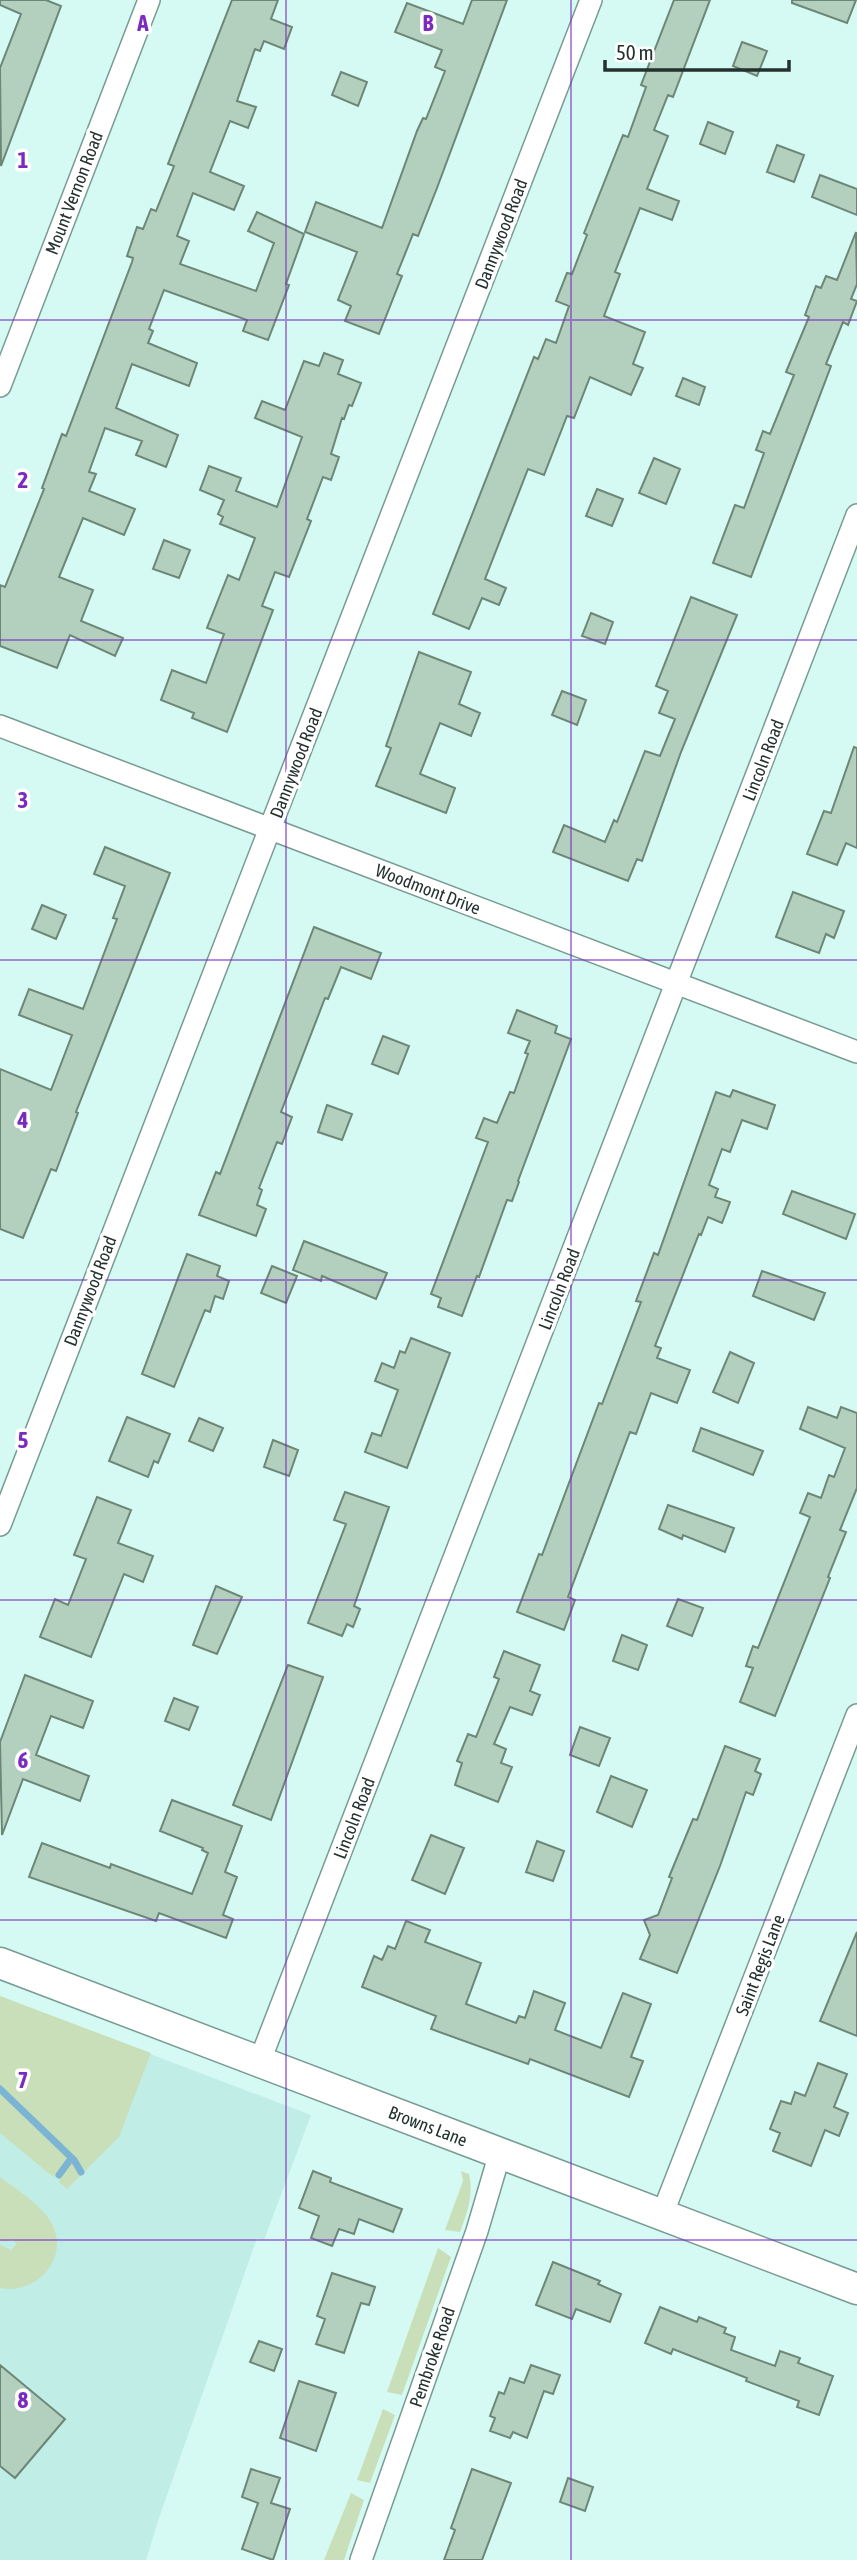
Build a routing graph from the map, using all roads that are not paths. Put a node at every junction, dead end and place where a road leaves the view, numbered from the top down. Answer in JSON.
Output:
{"nodes":[{"id":1,"x":149,"y":0,"type":"edge"},
{"id":2,"x":592,"y":0,"type":"edge"},
{"id":3,"x":0,"y":386,"type":"edge"},
{"id":4,"x":857,"y":515,"type":"edge"},
{"id":5,"x":0,"y":726,"type":"edge"},
{"id":6,"x":271,"y":829,"type":"junction"},
{"id":7,"x":677,"y":984,"type":"junction"},
{"id":8,"x":857,"y":1052,"type":"edge"},
{"id":9,"x":0,"y":1525,"type":"edge"},
{"id":10,"x":857,"y":1715,"type":"edge"},
{"id":11,"x":0,"y":1963,"type":"edge"},
{"id":12,"x":259,"y":2063,"type":"junction"},
{"id":13,"x":500,"y":2153,"type":"junction"},
{"id":14,"x":662,"y":2215,"type":"junction"},
{"id":15,"x":857,"y":2289,"type":"edge"},
{"id":16,"x":360,"y":2560,"type":"edge"}],
"edges":[{"from":1,"to":3,"type":"street","name":"Mount Vernon Road"},
{"from":2,"to":6,"type":"street","name":"Dannywood Road"},
{"from":4,"to":7,"type":"street","name":"Lincoln Road"},
{"from":5,"to":6,"type":"street","name":"Woodmont Drive"},
{"from":6,"to":7,"type":"street","name":"Woodmont Drive"},
{"from":6,"to":9,"type":"street","name":"Dannywood Road"},
{"from":7,"to":8,"type":"street","name":"Woodmont Drive"},
{"from":7,"to":12,"type":"street","name":"Lincoln Road"},
{"from":10,"to":14,"type":"street","name":"Saint Regis Lane"},
{"from":11,"to":12,"type":"street","name":"Browns Lane"},
{"from":12,"to":13,"type":"street","name":"Browns Lane"},
{"from":13,"to":14,"type":"street","name":"Browns Lane"},
{"from":13,"to":16,"type":"street","name":"Pembroke Road"},
{"from":14,"to":15,"type":"street","name":"Browns Lane"}]}
